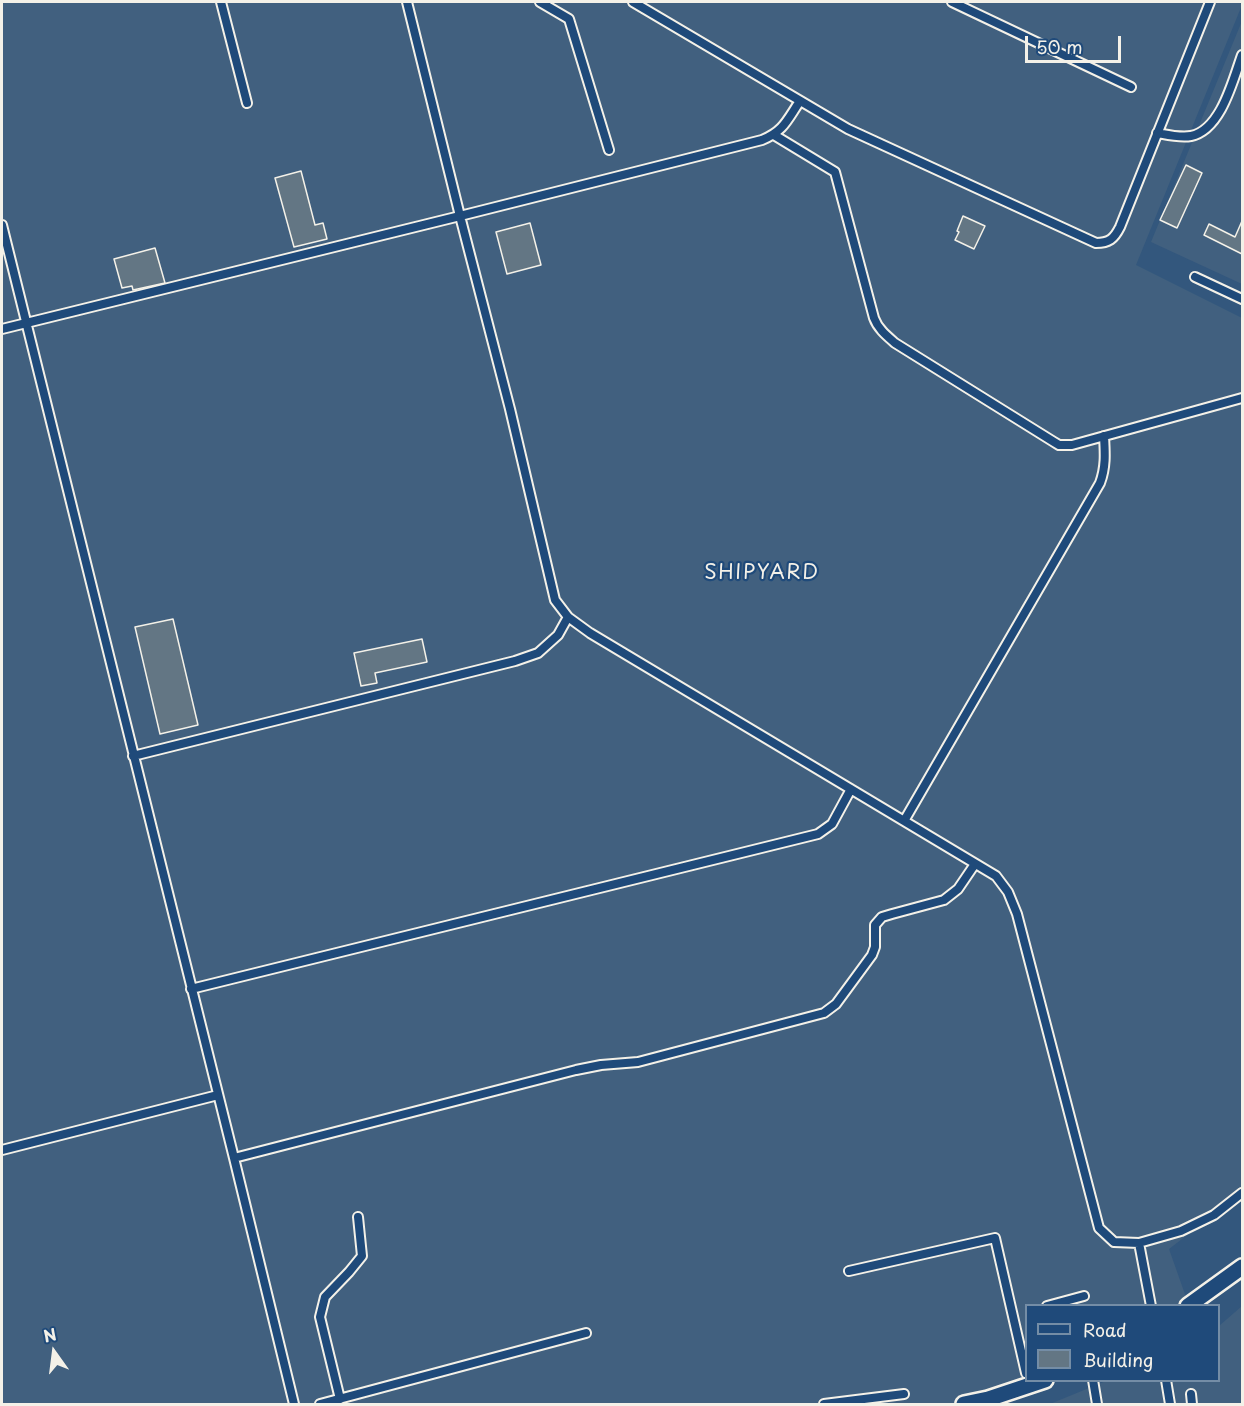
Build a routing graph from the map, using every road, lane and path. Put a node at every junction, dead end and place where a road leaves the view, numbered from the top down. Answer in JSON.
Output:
{"nodes":[{"id":1,"x":221,"y":2,"type":"edge"},
{"id":2,"x":407,"y":2,"type":"edge"},
{"id":3,"x":540,"y":2,"type":"edge"},
{"id":4,"x":633,"y":2,"type":"edge"},
{"id":5,"x":952,"y":2,"type":"edge"},
{"id":6,"x":1210,"y":2,"type":"edge"},
{"id":7,"x":1242,"y":55,"type":"edge"},
{"id":8,"x":1131,"y":87,"type":"dead end"},
{"id":9,"x":800,"y":101,"type":"junction"},
{"id":10,"x":247,"y":103,"type":"dead end"},
{"id":11,"x":1157,"y":133,"type":"junction"},
{"id":12,"x":774,"y":135,"type":"junction"},
{"id":13,"x":609,"y":150,"type":"dead end"},
{"id":14,"x":460,"y":216,"type":"junction"},
{"id":15,"x":2,"y":225,"type":"edge"},
{"id":16,"x":1196,"y":276,"type":"dead end"},
{"id":17,"x":1242,"y":299,"type":"edge"},
{"id":18,"x":26,"y":323,"type":"junction"},
{"id":19,"x":2,"y":329,"type":"edge"},
{"id":20,"x":1242,"y":399,"type":"edge"},
{"id":21,"x":1104,"y":436,"type":"junction"},
{"id":22,"x":568,"y":616,"type":"junction"},
{"id":23,"x":133,"y":756,"type":"junction"},
{"id":24,"x":851,"y":789,"type":"junction"},
{"id":25,"x":904,"y":821,"type":"junction"},
{"id":26,"x":975,"y":864,"type":"junction"},
{"id":27,"x":191,"y":989,"type":"junction"},
{"id":28,"x":218,"y":1095,"type":"junction"},
{"id":29,"x":2,"y":1150,"type":"edge"},
{"id":30,"x":234,"y":1158,"type":"junction"},
{"id":31,"x":1242,"y":1193,"type":"edge"},
{"id":32,"x":358,"y":1217,"type":"dead end"},
{"id":33,"x":1139,"y":1243,"type":"junction"},
{"id":34,"x":1242,"y":1268,"type":"edge"},
{"id":35,"x":849,"y":1271,"type":"dead end"},
{"id":36,"x":1084,"y":1296,"type":"dead end"},
{"id":37,"x":1051,"y":1304,"type":"edge"},
{"id":38,"x":1151,"y":1304,"type":"edge"},
{"id":39,"x":1189,"y":1304,"type":"edge"},
{"id":40,"x":586,"y":1333,"type":"dead end"},
{"id":41,"x":1025,"y":1362,"type":"edge"},
{"id":42,"x":1025,"y":1382,"type":"edge"},
{"id":43,"x":1093,"y":1382,"type":"edge"},
{"id":44,"x":1166,"y":1382,"type":"edge"},
{"id":45,"x":904,"y":1394,"type":"dead end"},
{"id":46,"x":1191,"y":1394,"type":"dead end"},
{"id":47,"x":340,"y":1399,"type":"junction"},
{"id":48,"x":294,"y":1404,"type":"edge"},
{"id":49,"x":320,"y":1404,"type":"edge"},
{"id":50,"x":824,"y":1404,"type":"edge"},
{"id":51,"x":964,"y":1404,"type":"edge"},
{"id":52,"x":1097,"y":1404,"type":"edge"},
{"id":53,"x":1170,"y":1404,"type":"edge"},
{"id":54,"x":1192,"y":1404,"type":"edge"}],
"edges":[{"from":1,"to":10,"type":"lane"},
{"from":2,"to":14,"type":"lane"},
{"from":3,"to":13,"type":"lane"},
{"from":4,"to":9,"type":"lane"},
{"from":5,"to":8,"type":"lane"},
{"from":6,"to":11,"type":"lane"},
{"from":7,"to":11,"type":"lane"},
{"from":9,"to":11,"type":"lane"},
{"from":9,"to":12,"type":"lane"},
{"from":12,"to":14,"type":"lane"},
{"from":12,"to":21,"type":"lane"},
{"from":14,"to":18,"type":"lane"},
{"from":14,"to":22,"type":"lane"},
{"from":15,"to":18,"type":"lane"},
{"from":16,"to":17,"type":"lane"},
{"from":18,"to":19,"type":"lane"},
{"from":18,"to":23,"type":"lane"},
{"from":20,"to":21,"type":"lane"},
{"from":21,"to":25,"type":"lane"},
{"from":22,"to":23,"type":"lane"},
{"from":22,"to":24,"type":"lane"},
{"from":23,"to":27,"type":"lane"},
{"from":24,"to":25,"type":"lane"},
{"from":24,"to":27,"type":"lane"},
{"from":25,"to":26,"type":"lane"},
{"from":26,"to":30,"type":"lane"},
{"from":26,"to":33,"type":"lane"},
{"from":27,"to":28,"type":"lane"},
{"from":28,"to":29,"type":"lane"},
{"from":28,"to":30,"type":"lane"},
{"from":30,"to":48,"type":"lane"},
{"from":31,"to":33,"type":"lane"},
{"from":32,"to":47,"type":"lane"},
{"from":33,"to":38,"type":"lane"},
{"from":34,"to":39,"type":"street"},
{"from":35,"to":41,"type":"lane"},
{"from":36,"to":37,"type":"lane"},
{"from":40,"to":47,"type":"lane"},
{"from":42,"to":51,"type":"street"},
{"from":43,"to":52,"type":"lane"},
{"from":44,"to":53,"type":"lane"},
{"from":45,"to":50,"type":"lane"},
{"from":46,"to":54,"type":"lane"},
{"from":47,"to":49,"type":"lane"}]}
